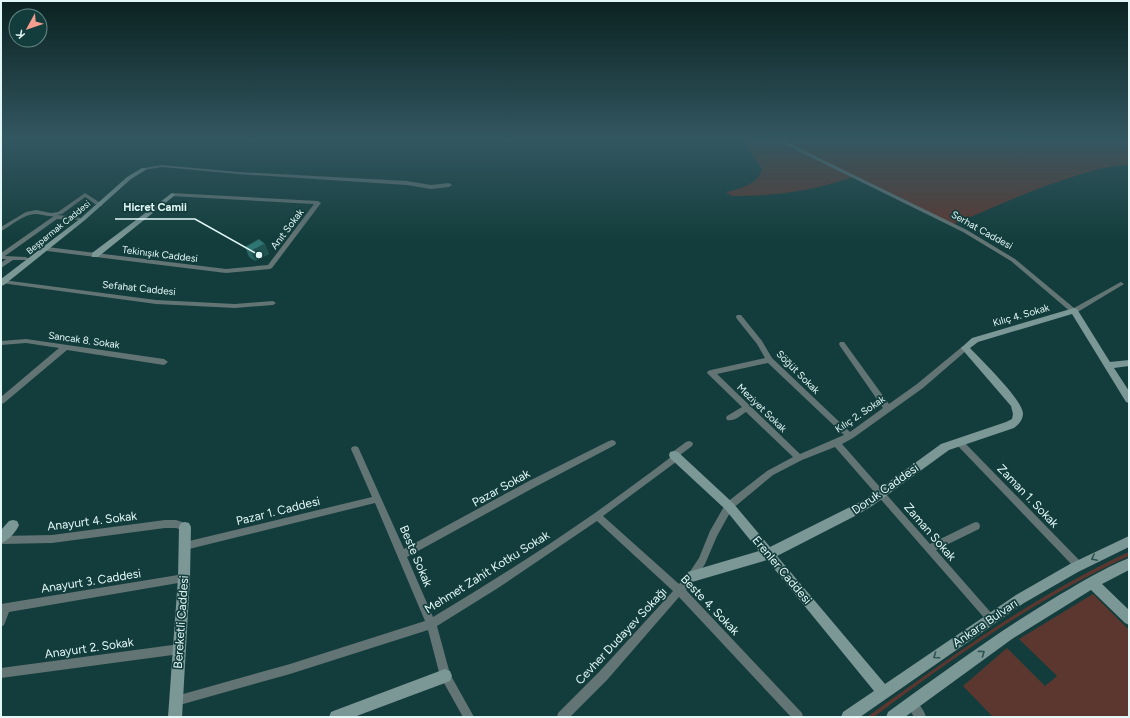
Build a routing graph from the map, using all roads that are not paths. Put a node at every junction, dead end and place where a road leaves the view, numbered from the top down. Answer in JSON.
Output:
{"nodes":[{"id":1,"x":138,"y":173,"type":"edge"},
{"id":2,"x":235,"y":173,"type":"edge"},
{"id":3,"x":845,"y":173,"type":"edge"},
{"id":4,"x":449,"y":185,"type":"dead end"},
{"id":5,"x":172,"y":195,"type":"joint"},
{"id":6,"x":100,"y":205,"type":"junction"},
{"id":7,"x":58,"y":215,"type":"junction"},
{"id":8,"x":78,"y":219,"type":"dead end"},
{"id":9,"x":1,"y":229,"type":"edge"},
{"id":10,"x":47,"y":249,"type":"junction"},
{"id":11,"x":95,"y":255,"type":"junction"},
{"id":12,"x":1,"y":257,"type":"edge"},
{"id":13,"x":12,"y":258,"type":"junction"},
{"id":14,"x":26,"y":259,"type":"dead end"},
{"id":15,"x":1,"y":266,"type":"edge"},
{"id":16,"x":270,"y":267,"type":"joint"},
{"id":17,"x":2,"y":282,"type":"edge"},
{"id":18,"x":1121,"y":284,"type":"dead end"},
{"id":19,"x":273,"y":303,"type":"dead end"},
{"id":20,"x":1074,"y":311,"type":"junction"},
{"id":21,"x":739,"y":317,"type":"dead end"},
{"id":22,"x":975,"y":340,"type":"joint"},
{"id":23,"x":1,"y":343,"type":"edge"},
{"id":24,"x":842,"y":344,"type":"dead end"},
{"id":25,"x":64,"y":348,"type":"junction"},
{"id":26,"x":965,"y":348,"type":"junction"},
{"id":27,"x":769,"y":360,"type":"junction"},
{"id":28,"x":164,"y":362,"type":"dead end"},
{"id":29,"x":1129,"y":363,"type":"edge"},
{"id":30,"x":1109,"y":365,"type":"junction"},
{"id":31,"x":1129,"y":399,"type":"edge"},
{"id":32,"x":1,"y":401,"type":"edge"},
{"id":33,"x":747,"y":408,"type":"junction"},
{"id":34,"x":888,"y":409,"type":"junction"},
{"id":35,"x":730,"y":418,"type":"dead end"},
{"id":36,"x":850,"y":436,"type":"junction"},
{"id":37,"x":959,"y":442,"type":"junction"},
{"id":38,"x":612,"y":443,"type":"dead end"},
{"id":39,"x":836,"y":443,"type":"junction"},
{"id":40,"x":689,"y":444,"type":"dead end"},
{"id":41,"x":355,"y":449,"type":"dead end"},
{"id":42,"x":675,"y":456,"type":"junction"},
{"id":43,"x":799,"y":458,"type":"junction"},
{"id":44,"x":881,"y":494,"type":"junction"},
{"id":45,"x":377,"y":499,"type":"junction"},
{"id":46,"x":729,"y":506,"type":"junction"},
{"id":47,"x":597,"y":516,"type":"junction"},
{"id":48,"x":13,"y":525,"type":"dead end"},
{"id":49,"x":976,"y":526,"type":"dead end"},
{"id":50,"x":185,"y":527,"type":"joint"},
{"id":51,"x":1,"y":539,"type":"edge"},
{"id":52,"x":1129,"y":541,"type":"edge"},
{"id":53,"x":185,"y":546,"type":"junction"},
{"id":54,"x":929,"y":549,"type":"junction"},
{"id":55,"x":769,"y":554,"type":"junction"},
{"id":56,"x":402,"y":555,"type":"junction"},
{"id":57,"x":1129,"y":564,"type":"edge"},
{"id":58,"x":1079,"y":566,"type":"junction"},
{"id":59,"x":692,"y":576,"type":"junction"},
{"id":60,"x":184,"y":578,"type":"junction"},
{"id":61,"x":1092,"y":583,"type":"junction"},
{"id":62,"x":680,"y":591,"type":"junction"},
{"id":63,"x":4,"y":608,"type":"edge"},
{"id":64,"x":990,"y":618,"type":"junction"},
{"id":65,"x":1129,"y":619,"type":"edge"},
{"id":66,"x":1,"y":622,"type":"edge"},
{"id":67,"x":431,"y":624,"type":"junction"},
{"id":68,"x":180,"y":649,"type":"junction"},
{"id":69,"x":1,"y":673,"type":"edge"},
{"id":70,"x":445,"y":676,"type":"junction"},
{"id":71,"x":883,"y":692,"type":"junction"},
{"id":72,"x":176,"y":701,"type":"junction"},
{"id":73,"x":911,"y":704,"type":"junction"},
{"id":74,"x":175,"y":717,"type":"edge"},
{"id":75,"x":336,"y":717,"type":"edge"},
{"id":76,"x":469,"y":717,"type":"edge"},
{"id":77,"x":562,"y":717,"type":"edge"},
{"id":78,"x":798,"y":717,"type":"edge"},
{"id":79,"x":848,"y":717,"type":"edge"},
{"id":80,"x":893,"y":717,"type":"edge"},
{"id":81,"x":921,"y":717,"type":"edge"}],
"edges":[{"from":1,"to":6,"type":"street","name":"Beşparmak Caddesi"},
{"from":2,"to":4,"type":"street"},
{"from":3,"to":20,"type":"street","name":"Serhat Caddesi"},
{"from":5,"to":11,"type":"street"},
{"from":5,"to":16,"type":"street","name":"Anıt Sokak"},
{"from":6,"to":7,"type":"street"},
{"from":6,"to":10,"type":"street","name":"Beşparmak Caddesi"},
{"from":7,"to":8,"type":"street"},
{"from":7,"to":9,"type":"street"},
{"from":7,"to":12,"type":"street"},
{"from":10,"to":11,"type":"street","name":"Tekinışık Caddesi"},
{"from":10,"to":17,"type":"street","name":"Beşparmak Caddesi"},
{"from":11,"to":16,"type":"street","name":"Tekinışık Caddesi"},
{"from":12,"to":13,"type":"street"},
{"from":13,"to":14,"type":"street"},
{"from":13,"to":15,"type":"street"},
{"from":17,"to":19,"type":"street","name":"Sefahat Caddesi"},
{"from":18,"to":20,"type":"street"},
{"from":20,"to":22,"type":"street","name":"Kılıç 4. Sokak"},
{"from":20,"to":30,"type":"street","name":"Serhat Caddesi"},
{"from":21,"to":27,"type":"street","name":"Söğüt Sokak"},
{"from":22,"to":26,"type":"street","name":"Kılıç 2. Sokak"},
{"from":23,"to":25,"type":"street","name":"Sancak 8. Sokak"},
{"from":24,"to":34,"type":"street"},
{"from":25,"to":28,"type":"street","name":"Sancak 8. Sokak"},
{"from":25,"to":32,"type":"street"},
{"from":26,"to":34,"type":"street","name":"Kılıç 2. Sokak"},
{"from":26,"to":37,"type":"street","name":"Doruk Caddesi"},
{"from":27,"to":33,"type":"street","name":"Meziyet Sokak"},
{"from":27,"to":36,"type":"street","name":"Söğüt Sokak"},
{"from":29,"to":30,"type":"street"},
{"from":30,"to":31,"type":"street","name":"Serhat Caddesi"},
{"from":33,"to":35,"type":"street"},
{"from":33,"to":43,"type":"street","name":"Meziyet Sokak"},
{"from":34,"to":36,"type":"street","name":"Kılıç 2. Sokak"},
{"from":36,"to":39,"type":"street","name":"Kılıç 2. Sokak"},
{"from":37,"to":44,"type":"street","name":"Doruk Caddesi"},
{"from":37,"to":58,"type":"street","name":"Zaman 1. Sokak"},
{"from":38,"to":56,"type":"street","name":"Pazar Sokak"},
{"from":39,"to":43,"type":"street","name":"Kılıç 2. Sokak"},
{"from":39,"to":44,"type":"street","name":"Zaman Sokak"},
{"from":40,"to":42,"type":"street","name":"Mehmet Zahit Kotku Sokak"},
{"from":41,"to":45,"type":"street","name":"Beste Sokak"},
{"from":42,"to":46,"type":"street","name":"Erenler Caddesi"},
{"from":42,"to":47,"type":"street","name":"Mehmet Zahit Kotku Sokak"},
{"from":43,"to":46,"type":"street","name":"Kılıç 2. Sokak"},
{"from":44,"to":54,"type":"street","name":"Zaman Sokak"},
{"from":44,"to":55,"type":"street","name":"Doruk Caddesi"},
{"from":45,"to":53,"type":"street","name":"Pazar 1. Caddesi"},
{"from":45,"to":56,"type":"street","name":"Beste Sokak"},
{"from":46,"to":55,"type":"street","name":"Erenler Caddesi"},
{"from":46,"to":59,"type":"street","name":"Cevher Dudayev Sokağı"},
{"from":47,"to":62,"type":"street","name":"Beste 4. Sokak"},
{"from":47,"to":67,"type":"street","name":"Mehmet Zahit Kotku Sokak"},
{"from":48,"to":51,"type":"street"},
{"from":49,"to":54,"type":"street"},
{"from":50,"to":51,"type":"street","name":"Anayurt 4. Sokak"},
{"from":50,"to":53,"type":"street","name":"Bereketli Caddesi"},
{"from":52,"to":58,"type":"street","name":"Ankara Bulvarı","one_way":true},
{"from":53,"to":60,"type":"street","name":"Bereketli Caddesi"},
{"from":54,"to":64,"type":"street","name":"Zaman Sokak"},
{"from":55,"to":59,"type":"street","name":"Doruk Caddesi"},
{"from":55,"to":71,"type":"street","name":"Erenler Caddesi"},
{"from":56,"to":67,"type":"street","name":"Beste Sokak"},
{"from":57,"to":61,"type":"street"},
{"from":58,"to":64,"type":"street","name":"Ankara Bulvarı"},
{"from":59,"to":62,"type":"street","name":"Cevher Dudayev Sokağı"},
{"from":60,"to":63,"type":"street","name":"Anayurt 3. Caddesi"},
{"from":60,"to":68,"type":"street","name":"Bereketli Caddesi"},
{"from":61,"to":65,"type":"street"},
{"from":73,"to":61,"type":"street","one_way":true},
{"from":62,"to":77,"type":"street","name":"Cevher Dudayev Sokağı"},
{"from":62,"to":78,"type":"street","name":"Beste 4. Sokak"},
{"from":63,"to":66,"type":"street"},
{"from":64,"to":71,"type":"street","name":"Ankara Bulvarı","one_way":true},
{"from":67,"to":70,"type":"street","name":"Beste Sokak"},
{"from":67,"to":72,"type":"street","name":"Mehmet Zahit Kotku Sokak"},
{"from":68,"to":69,"type":"street","name":"Anayurt 2. Sokak"},
{"from":68,"to":72,"type":"street","name":"Bereketli Caddesi"},
{"from":70,"to":75,"type":"street"},
{"from":70,"to":76,"type":"street","name":"Beste Sokak"},
{"from":71,"to":79,"type":"street","name":"Ankara Bulvarı"},
{"from":72,"to":74,"type":"street","name":"Bereketli Caddesi"},
{"from":73,"to":80,"type":"street"},
{"from":73,"to":81,"type":"street"}]}
